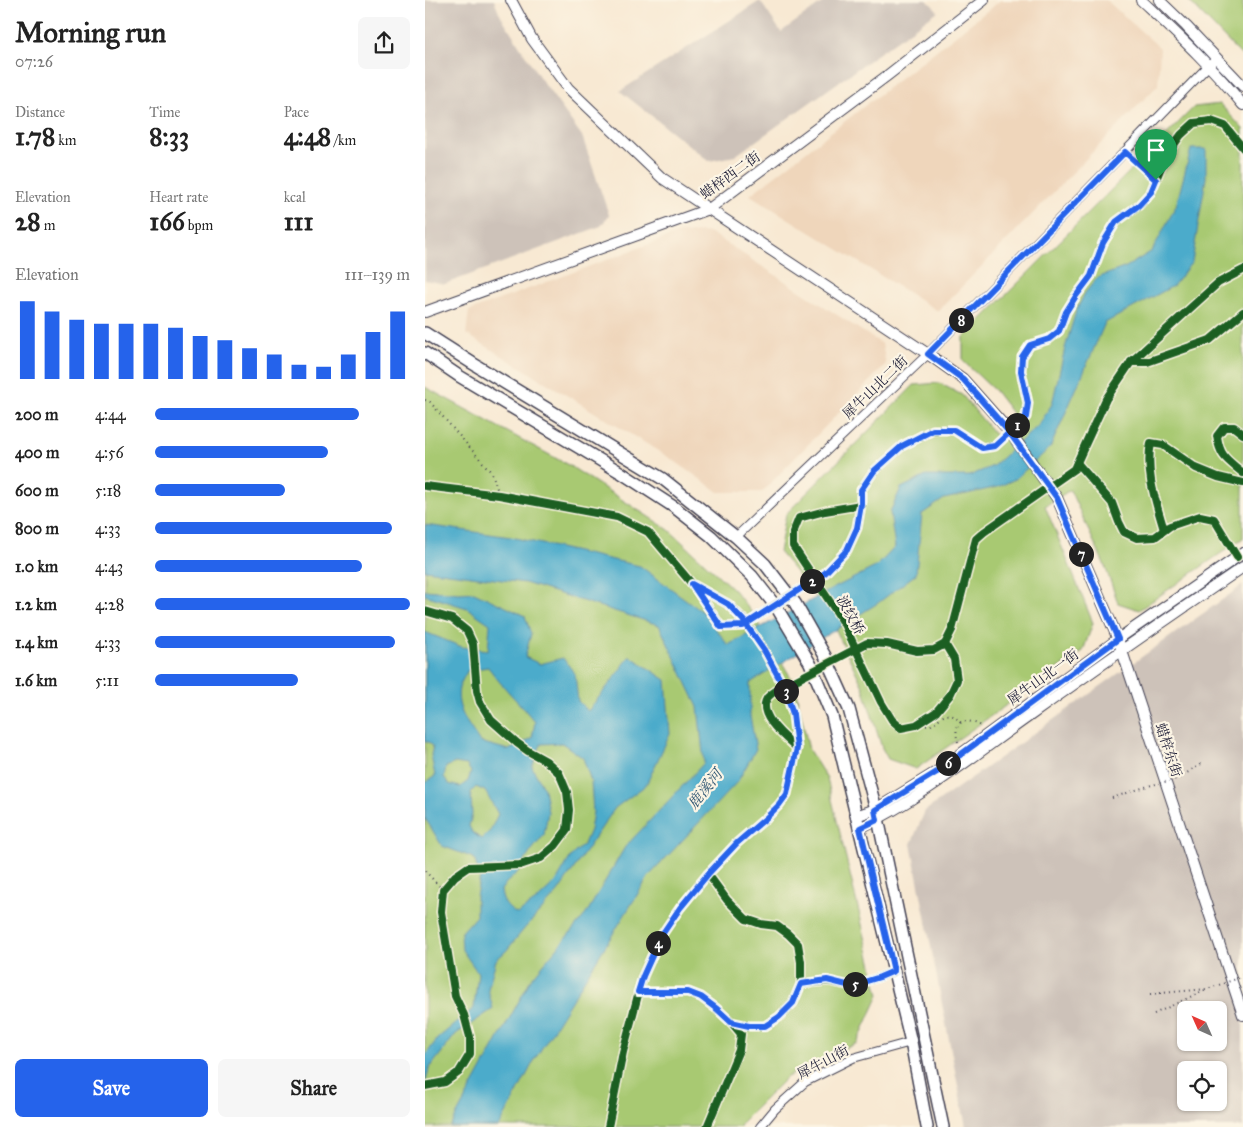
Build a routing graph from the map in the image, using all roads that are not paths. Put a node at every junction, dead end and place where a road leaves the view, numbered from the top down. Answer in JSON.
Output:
{"nodes":[{"id":1,"x":511,"y":0,"type":"edge"},
{"id":2,"x":984,"y":0,"type":"edge"},
{"id":3,"x":1141,"y":0,"type":"edge"},
{"id":4,"x":1159,"y":0,"type":"edge"},
{"id":5,"x":1216,"y":58,"type":"junction"},
{"id":6,"x":1208,"y":66,"type":"junction"},
{"id":7,"x":1243,"y":86,"type":"edge"},
{"id":8,"x":1243,"y":105,"type":"edge"},
{"id":9,"x":709,"y":209,"type":"junction"},
{"id":10,"x":425,"y":312,"type":"edge"},
{"id":11,"x":425,"y":332,"type":"edge"},
{"id":12,"x":425,"y":353,"type":"edge"},
{"id":13,"x":928,"y":354,"type":"junction"},
{"id":14,"x":736,"y":537,"type":"junction"},
{"id":15,"x":1243,"y":553,"type":"edge"},
{"id":16,"x":1243,"y":567,"type":"edge"},
{"id":17,"x":1118,"y":639,"type":"junction"},
{"id":18,"x":1122,"y":650,"type":"junction"},
{"id":19,"x":876,"y":815,"type":"junction"},
{"id":20,"x":857,"y":816,"type":"junction"},
{"id":21,"x":860,"y":828,"type":"junction"},
{"id":22,"x":1243,"y":1015,"type":"edge"},
{"id":23,"x":911,"y":1042,"type":"junction"},
{"id":24,"x":760,"y":1127,"type":"edge"},
{"id":25,"x":927,"y":1127,"type":"edge"},
{"id":26,"x":943,"y":1127,"type":"edge"}],
"edges":[{"from":1,"to":9,"type":"street","name":"蜡梓东街"},
{"from":2,"to":9,"type":"street","name":"蜡梓西二街"},
{"from":3,"to":6,"type":"street"},
{"from":4,"to":5,"type":"street"},
{"from":5,"to":6,"type":"street","name":"犀牛山北二街"},
{"from":5,"to":7,"type":"street"},
{"from":6,"to":8,"type":"street"},
{"from":6,"to":13,"type":"street","name":"犀牛山北二街"},
{"from":9,"to":10,"type":"street","name":"蜡梓西二街"},
{"from":9,"to":13,"type":"street","name":"蜡梓东街"},
{"from":11,"to":14,"type":"main road"},
{"from":12,"to":20,"type":"main road"},
{"from":13,"to":14,"type":"street","name":"犀牛山北二街"},
{"from":13,"to":17,"type":"street","name":"蜡梓东街"},
{"from":14,"to":19,"type":"main road"},
{"from":15,"to":17,"type":"street","name":"犀牛山北一街"},
{"from":16,"to":18,"type":"street","name":"犀牛山北一街"},
{"from":17,"to":18,"type":"street","name":"蜡梓东街"},
{"from":17,"to":19,"type":"street","name":"犀牛山北一街"},
{"from":18,"to":19,"type":"street","name":"犀牛山北一街"},
{"from":18,"to":22,"type":"street","name":"蜡梓东街"},
{"from":19,"to":20,"type":"street","name":"犀牛山北一街"},
{"from":19,"to":21,"type":"street","name":"犀牛山北一街"},
{"from":19,"to":26,"type":"main road"},
{"from":20,"to":21,"type":"main road"},
{"from":21,"to":23,"type":"main road"},
{"from":23,"to":24,"type":"street","name":"犀牛山街"},
{"from":23,"to":25,"type":"main road"}]}
